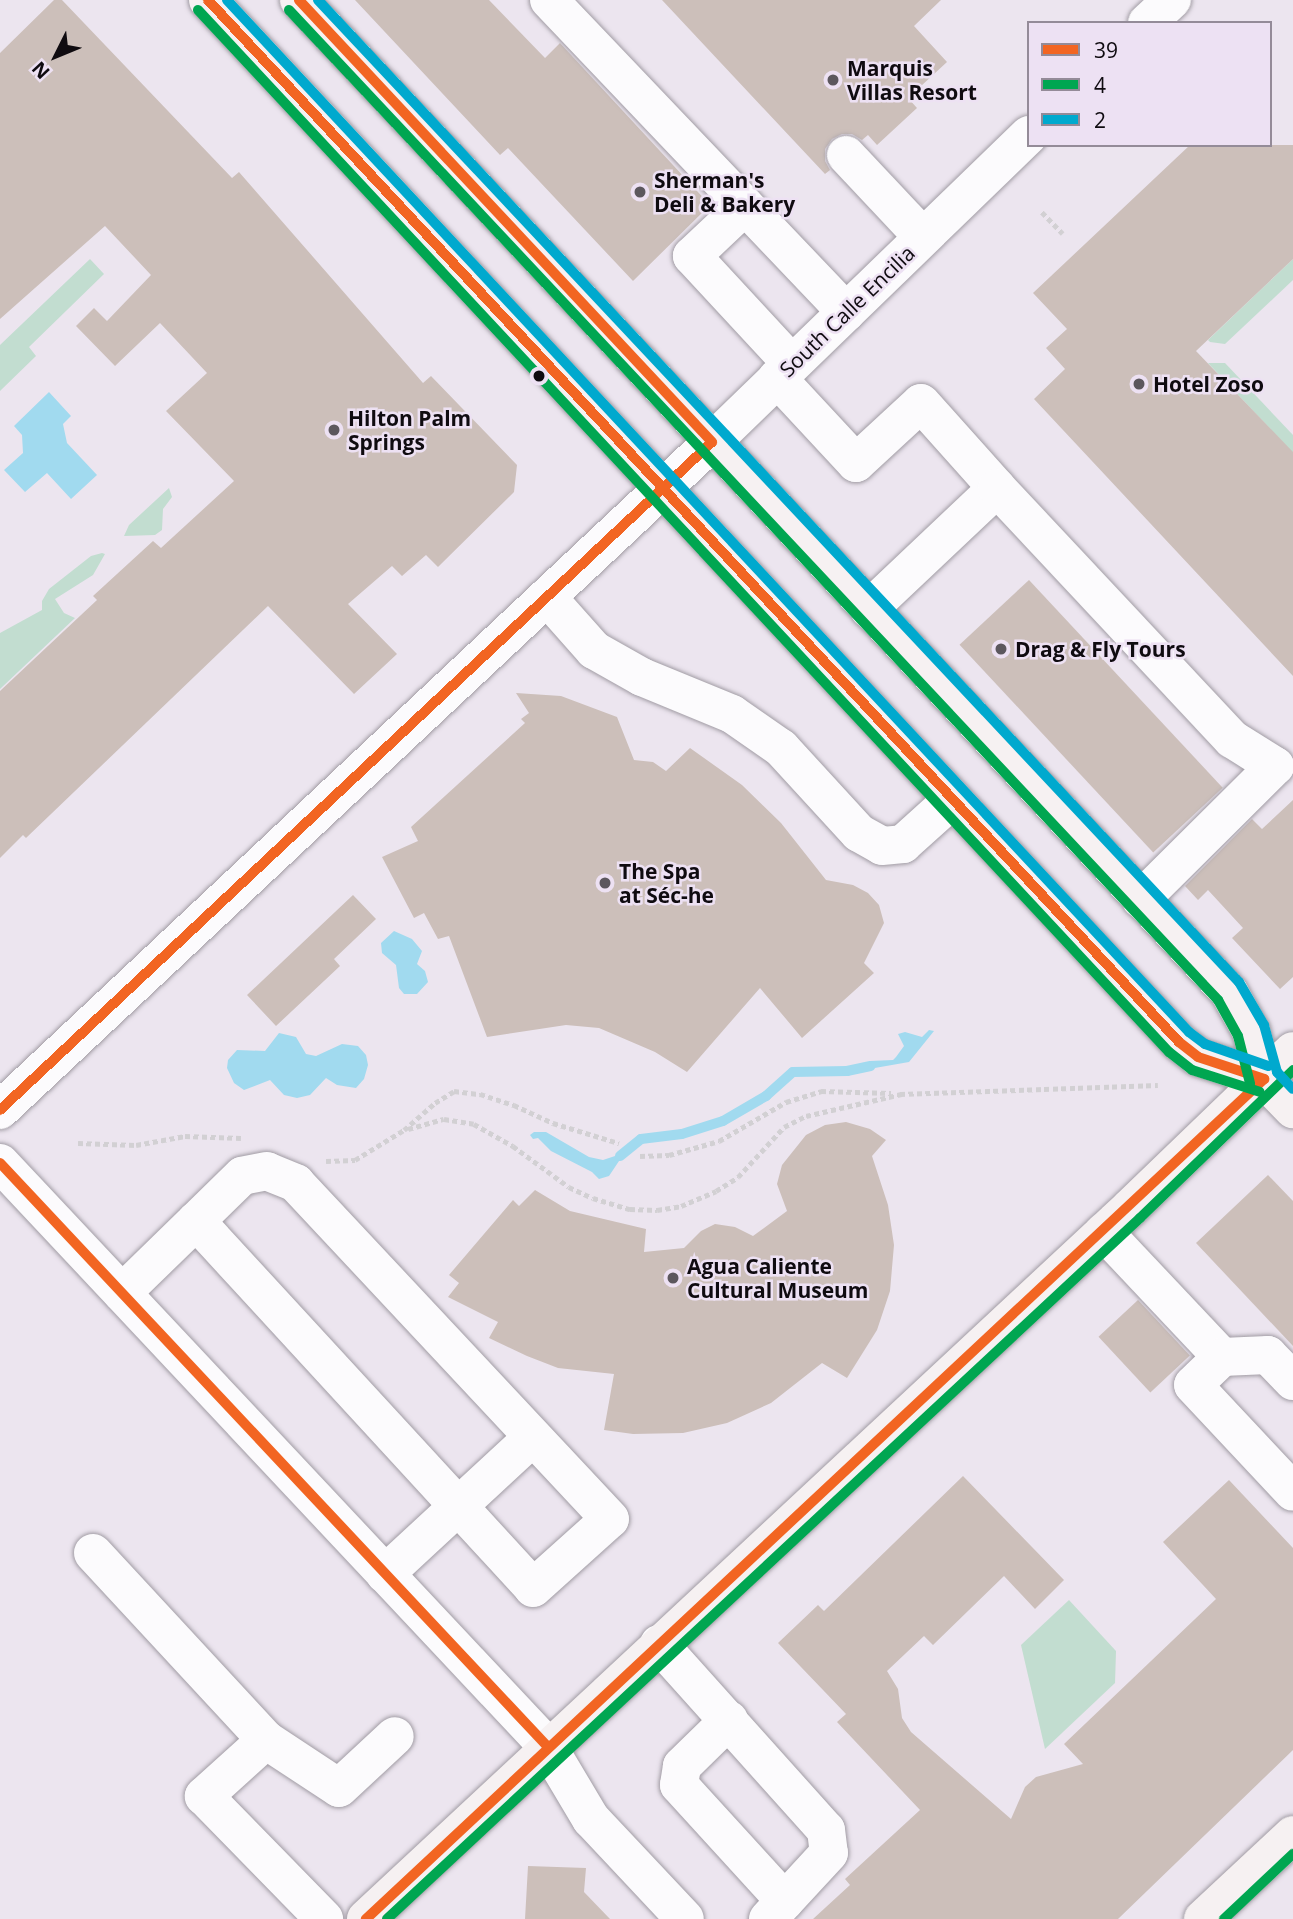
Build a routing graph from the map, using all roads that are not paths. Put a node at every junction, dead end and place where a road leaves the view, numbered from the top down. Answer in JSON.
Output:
{"nodes":[{"id":1,"x":208,"y":0,"type":"edge"},
{"id":2,"x":299,"y":0,"type":"edge"},
{"id":3,"x":549,"y":0,"type":"edge"},
{"id":4,"x":1172,"y":0,"type":"edge"},
{"id":5,"x":1149,"y":21,"type":"edge"},
{"id":6,"x":1027,"y":137,"type":"edge"},
{"id":7,"x":846,"y":155,"type":"dead end"},
{"id":8,"x":745,"y":206,"type":"junction"},
{"id":9,"x":923,"y":237,"type":"junction"},
{"id":10,"x":846,"y":312,"type":"junction"},
{"id":11,"x":785,"y":371,"type":"junction"},
{"id":12,"x":712,"y":442,"type":"junction"},
{"id":13,"x":664,"y":487,"type":"junction"},
{"id":14,"x":997,"y":488,"type":"junction"},
{"id":15,"x":547,"y":597,"type":"junction"},
{"id":16,"x":869,"y":609,"type":"junction"},
{"id":17,"x":1284,"y":763,"type":"edge"},
{"id":18,"x":953,"y":799,"type":"junction"},
{"id":19,"x":1141,"y":899,"type":"junction"},
{"id":20,"x":1293,"y":1051,"type":"edge"},
{"id":21,"x":1264,"y":1079,"type":"junction"},
{"id":22,"x":1293,"y":1109,"type":"edge"},
{"id":23,"x":0,"y":1110,"type":"edge"},
{"id":24,"x":0,"y":1163,"type":"edge"},
{"id":25,"x":196,"y":1221,"type":"junction"},
{"id":26,"x":1104,"y":1232,"type":"junction"},
{"id":27,"x":122,"y":1293,"type":"junction"},
{"id":28,"x":1222,"y":1357,"type":"junction"},
{"id":29,"x":1293,"y":1381,"type":"edge"},
{"id":30,"x":532,"y":1437,"type":"junction"},
{"id":31,"x":1293,"y":1492,"type":"edge"},
{"id":32,"x":458,"y":1507,"type":"junction"},
{"id":33,"x":93,"y":1553,"type":"dead end"},
{"id":34,"x":385,"y":1574,"type":"junction"},
{"id":35,"x":659,"y":1644,"type":"junction"},
{"id":36,"x":729,"y":1720,"type":"junction"},
{"id":37,"x":395,"y":1736,"type":"dead end"},
{"id":38,"x":266,"y":1740,"type":"junction"},
{"id":39,"x":548,"y":1747,"type":"junction"},
{"id":40,"x":1293,"y":1835,"type":"edge"},
{"id":41,"x":777,"y":1910,"type":"edge"},
{"id":42,"x":1221,"y":1913,"type":"edge"},
{"id":43,"x":373,"y":1917,"type":"edge"},
{"id":44,"x":324,"y":1919,"type":"edge"},
{"id":45,"x":685,"y":1919,"type":"edge"}],
"edges":[{"from":1,"to":13,"type":"main road"},
{"from":2,"to":12,"type":"main road"},
{"from":3,"to":8,"type":"street"},
{"from":4,"to":5,"type":"street"},
{"from":6,"to":9,"type":"street","name":"South Calle Encilia"},
{"from":7,"to":9,"type":"street"},
{"from":8,"to":10,"type":"street"},
{"from":8,"to":11,"type":"street"},
{"from":9,"to":10,"type":"street","name":"South Calle Encilia"},
{"from":10,"to":11,"type":"street","name":"South Calle Encilia"},
{"from":11,"to":12,"type":"street","name":"South Calle Encilia"},
{"from":11,"to":14,"type":"street"},
{"from":12,"to":13,"type":"street","name":"South Calle Encilia"},
{"from":12,"to":16,"type":"main road"},
{"from":13,"to":15,"type":"street","name":"South Calle Encilia"},
{"from":13,"to":18,"type":"main road"},
{"from":14,"to":16,"type":"street"},
{"from":14,"to":17,"type":"street"},
{"from":15,"to":18,"type":"street"},
{"from":15,"to":23,"type":"street","name":"South Calle Encilia"},
{"from":16,"to":19,"type":"main road"},
{"from":17,"to":19,"type":"street"},
{"from":18,"to":21,"type":"main road"},
{"from":19,"to":21,"type":"main road"},
{"from":20,"to":21,"type":"main road"},
{"from":21,"to":22,"type":"main road"},
{"from":21,"to":26,"type":"main road"},
{"from":24,"to":27,"type":"street"},
{"from":25,"to":27,"type":"street"},
{"from":25,"to":30,"type":"street"},
{"from":25,"to":32,"type":"street"},
{"from":26,"to":28,"type":"street"},
{"from":26,"to":35,"type":"main road"},
{"from":27,"to":34,"type":"street"},
{"from":28,"to":29,"type":"street"},
{"from":28,"to":31,"type":"street"},
{"from":30,"to":32,"type":"street"},
{"from":30,"to":32,"type":"street"},
{"from":32,"to":34,"type":"street"},
{"from":33,"to":38,"type":"street"},
{"from":34,"to":39,"type":"street"},
{"from":35,"to":36,"type":"street"},
{"from":35,"to":39,"type":"main road"},
{"from":36,"to":41,"type":"street"},
{"from":36,"to":41,"type":"street"},
{"from":37,"to":38,"type":"street"},
{"from":38,"to":44,"type":"street"},
{"from":39,"to":43,"type":"main road"},
{"from":39,"to":45,"type":"street"},
{"from":40,"to":42,"type":"main road"}]}
